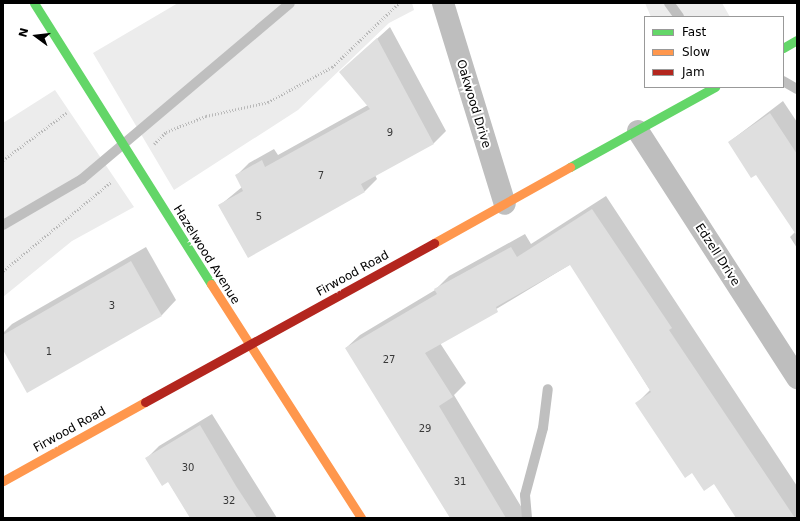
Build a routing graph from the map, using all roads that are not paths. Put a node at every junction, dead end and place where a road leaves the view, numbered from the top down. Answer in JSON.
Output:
{"nodes":[{"id":1,"x":34,"y":3,"type":"edge"},
{"id":2,"x":443,"y":3,"type":"edge"},
{"id":3,"x":797,"y":40,"type":"edge"},
{"id":4,"x":784,"y":47,"type":"edge"},
{"id":5,"x":713,"y":88,"type":"edge"},
{"id":6,"x":638,"y":131,"type":"junction"},
{"id":7,"x":505,"y":204,"type":"junction"},
{"id":8,"x":248,"y":345,"type":"junction"},
{"id":9,"x":797,"y":378,"type":"edge"},
{"id":10,"x":3,"y":481,"type":"edge"},
{"id":11,"x":361,"y":518,"type":"edge"}],
"edges":[{"from":1,"to":8,"type":"street","name":"Hazelwood Avenue"},
{"from":2,"to":7,"type":"street","name":"Oakwood Drive"},
{"from":3,"to":4,"type":"street"},
{"from":5,"to":6,"type":"street","name":"Firwood Road"},
{"from":6,"to":7,"type":"street","name":"Firwood Road"},
{"from":6,"to":9,"type":"street","name":"Edzell Drive"},
{"from":7,"to":8,"type":"street","name":"Firwood Road"},
{"from":8,"to":10,"type":"street","name":"Firwood Road"},
{"from":8,"to":11,"type":"street","name":"Hazelwood Avenue"}]}
